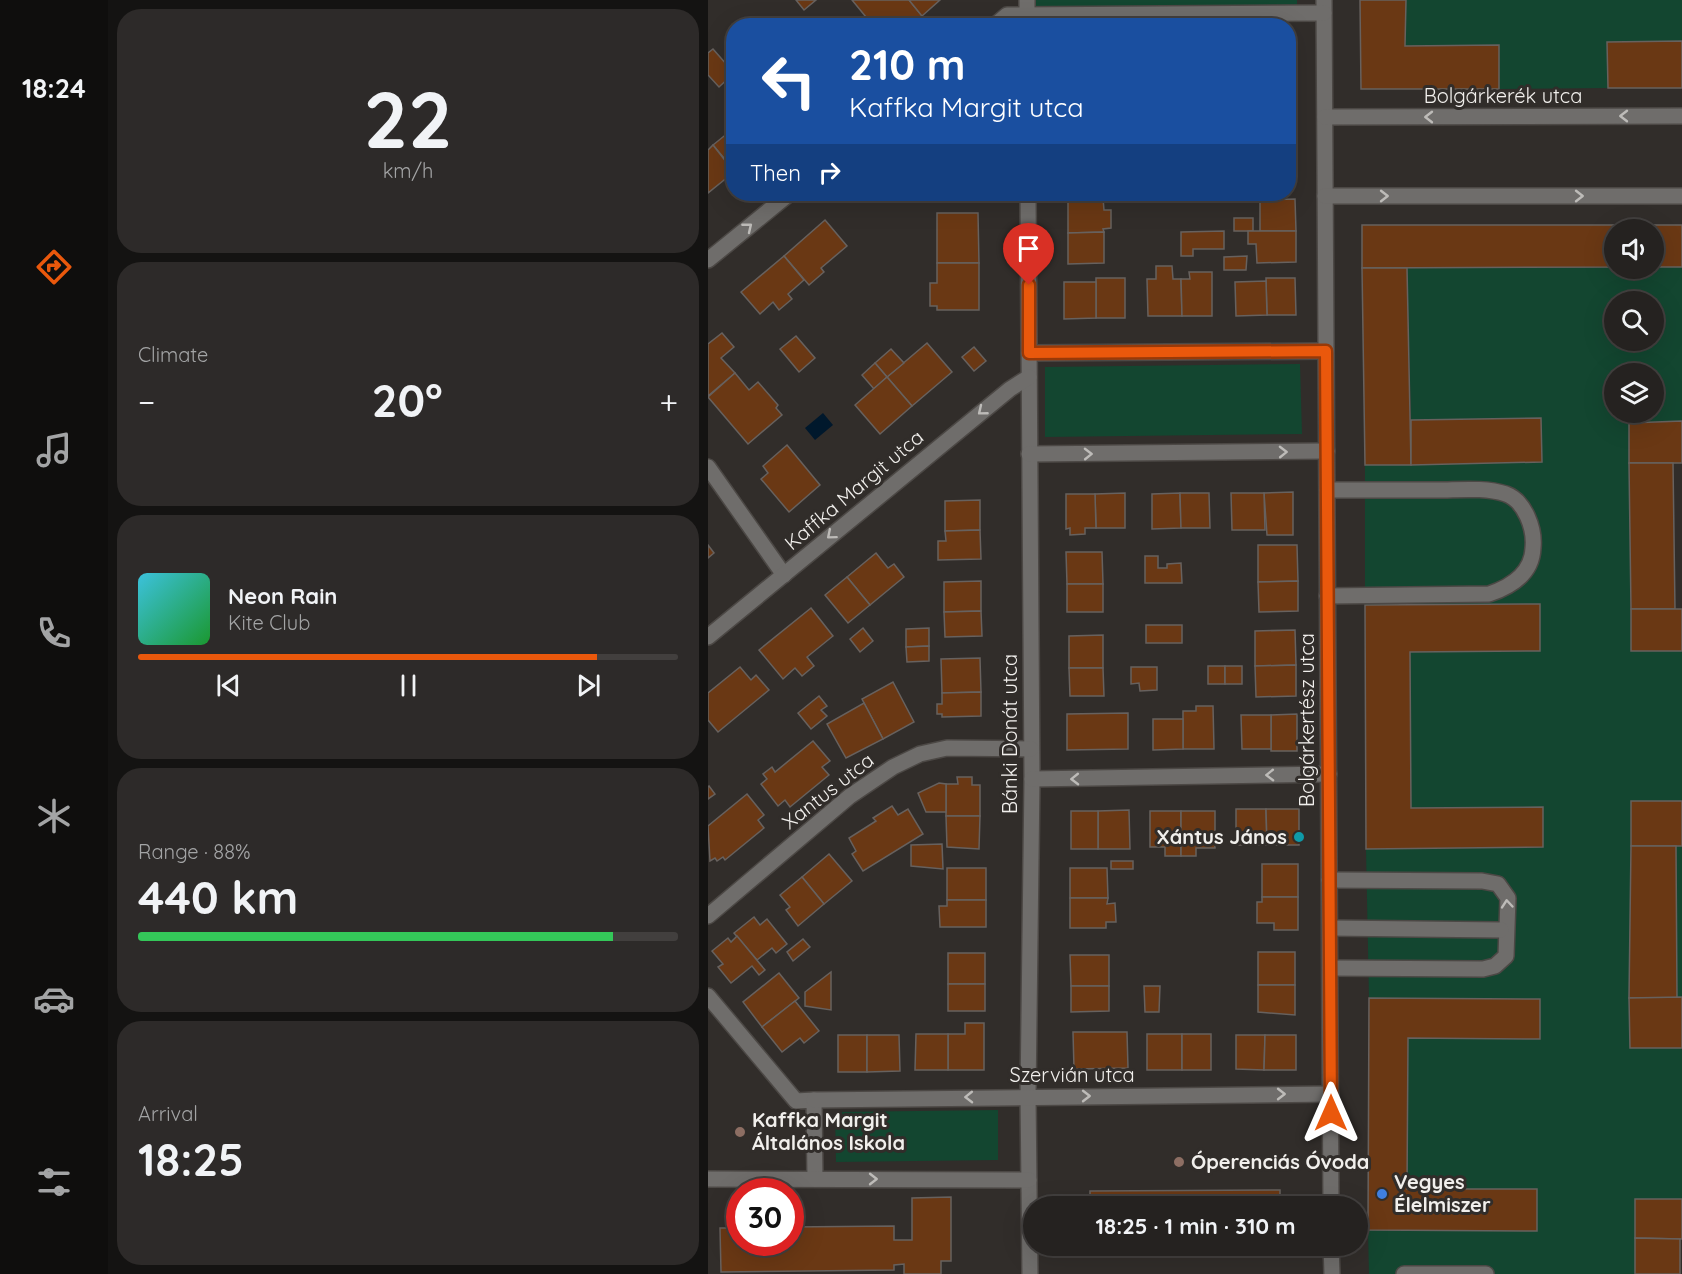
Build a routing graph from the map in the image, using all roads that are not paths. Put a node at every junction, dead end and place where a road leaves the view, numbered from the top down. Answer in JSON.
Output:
{"nodes":[{"id":1,"x":1324,"y":6,"type":"edge"},
{"id":2,"x":1027,"y":13,"type":"edge"},
{"id":3,"x":1003,"y":18,"type":"edge"},
{"id":4,"x":1682,"y":116,"type":"edge"},
{"id":5,"x":1325,"y":117,"type":"junction"},
{"id":6,"x":1325,"y":196,"type":"junction"},
{"id":7,"x":1682,"y":196,"type":"edge"},
{"id":8,"x":780,"y":201,"type":"edge"},
{"id":9,"x":1028,"y":201,"type":"edge"},
{"id":10,"x":708,"y":260,"type":"edge"},
{"id":11,"x":1326,"y":351,"type":"junction"},
{"id":12,"x":1029,"y":353,"type":"junction"},
{"id":13,"x":1029,"y":377,"type":"junction"},
{"id":14,"x":1327,"y":451,"type":"junction"},
{"id":15,"x":1029,"y":454,"type":"junction"},
{"id":16,"x":708,"y":467,"type":"edge"},
{"id":17,"x":1327,"y":490,"type":"junction"},
{"id":18,"x":784,"y":574,"type":"junction"},
{"id":19,"x":1327,"y":596,"type":"junction"},
{"id":20,"x":708,"y":637,"type":"edge"},
{"id":21,"x":1031,"y":749,"type":"junction"},
{"id":22,"x":1329,"y":774,"type":"junction"},
{"id":23,"x":1032,"y":779,"type":"junction"},
{"id":24,"x":1329,"y":880,"type":"junction"},
{"id":25,"x":708,"y":916,"type":"edge"},
{"id":26,"x":1329,"y":928,"type":"junction"},
{"id":27,"x":1501,"y":930,"type":"dead end"},
{"id":28,"x":1330,"y":968,"type":"junction"},
{"id":29,"x":708,"y":996,"type":"edge"},
{"id":30,"x":1330,"y":1094,"type":"junction"},
{"id":31,"x":1028,"y":1096,"type":"junction"},
{"id":32,"x":814,"y":1100,"type":"junction"},
{"id":33,"x":708,"y":1179,"type":"edge"},
{"id":34,"x":815,"y":1179,"type":"junction"},
{"id":35,"x":1029,"y":1180,"type":"junction"},
{"id":36,"x":1331,"y":1196,"type":"edge"},
{"id":37,"x":1332,"y":1256,"type":"edge"},
{"id":38,"x":1030,"y":1274,"type":"edge"},
{"id":39,"x":1332,"y":1274,"type":"edge"},
{"id":40,"x":1404,"y":1274,"type":"edge"},
{"id":41,"x":1486,"y":1274,"type":"edge"}],
"edges":[{"from":1,"to":2,"type":"street"},
{"from":1,"to":5,"type":"street","name":"Bolgárkertész utca"},
{"from":2,"to":3,"type":"street"},
{"from":4,"to":5,"type":"street","name":"Bolgárkerék utca","one_way":true},
{"from":5,"to":6,"type":"street","name":"Bolgárkertész utca"},
{"from":6,"to":7,"type":"street","one_way":true},
{"from":6,"to":11,"type":"street","name":"Bolgárkertész utca"},
{"from":10,"to":8,"type":"street","one_way":true},
{"from":9,"to":12,"type":"street","name":"Bánki Donát utca"},
{"from":11,"to":12,"type":"street"},
{"from":11,"to":14,"type":"street","name":"Bolgárkertész utca"},
{"from":12,"to":13,"type":"street","name":"Bánki Donát utca"},
{"from":13,"to":15,"type":"street","name":"Bánki Donát utca"},
{"from":13,"to":18,"type":"street","name":"Kaffka Margit utca","one_way":true},
{"from":15,"to":14,"type":"street","one_way":true},
{"from":14,"to":17,"type":"street","name":"Bolgárkertész utca"},
{"from":15,"to":21,"type":"street","name":"Bánki Donát utca"},
{"from":16,"to":18,"type":"street"},
{"from":17,"to":19,"type":"street","name":"Bolgárkertész utca"},
{"from":17,"to":19,"type":"street"},
{"from":18,"to":20,"type":"street","name":"Kaffka Margit utca"},
{"from":19,"to":22,"type":"street","name":"Bolgárkertész utca"},
{"from":21,"to":23,"type":"street","name":"Bánki Donát utca"},
{"from":21,"to":25,"type":"street","name":"Xantus utca"},
{"from":22,"to":23,"type":"street","one_way":true},
{"from":22,"to":24,"type":"street","name":"Bolgárkertész utca"},
{"from":23,"to":31,"type":"street","name":"Bánki Donát utca"},
{"from":24,"to":26,"type":"street","name":"Bolgárkertész utca"},
{"from":28,"to":24,"type":"street","one_way":true},
{"from":26,"to":27,"type":"street"},
{"from":26,"to":28,"type":"street","name":"Bolgárkertész utca"},
{"from":28,"to":30,"type":"street","name":"Bolgárkertész utca"},
{"from":29,"to":32,"type":"street","name":"Szervián utca"},
{"from":31,"to":30,"type":"street","name":"Szervián utca","one_way":true},
{"from":30,"to":36,"type":"street","name":"Bolgárkertész utca"},
{"from":31,"to":32,"type":"street","name":"Szervián utca","one_way":true},
{"from":31,"to":35,"type":"street","name":"Bánki Donát utca"},
{"from":32,"to":34,"type":"street"},
{"from":33,"to":34,"type":"street"},
{"from":34,"to":35,"type":"street","one_way":true},
{"from":35,"to":38,"type":"street","name":"Bánki Donát utca"},
{"from":37,"to":39,"type":"street"},
{"from":40,"to":41,"type":"street"}]}
